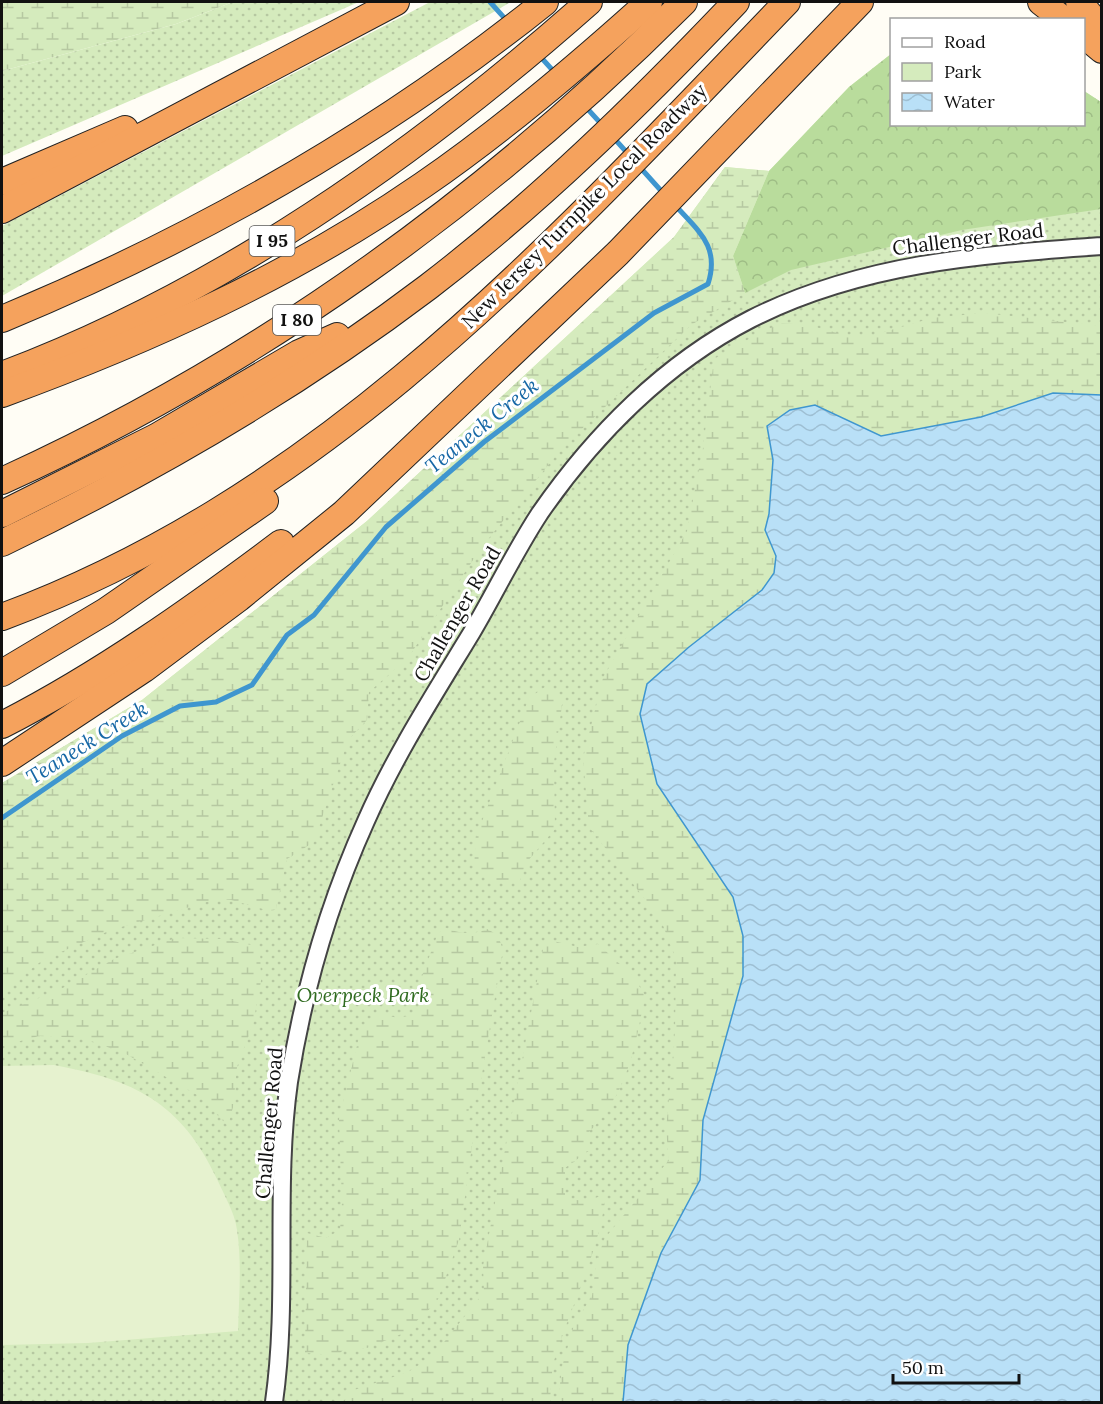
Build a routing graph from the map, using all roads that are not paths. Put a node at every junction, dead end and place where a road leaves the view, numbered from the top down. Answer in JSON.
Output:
{"nodes":[{"id":1,"x":396,"y":2,"type":"edge"},
{"id":2,"x":589,"y":2,"type":"edge"},
{"id":3,"x":649,"y":2,"type":"edge"},
{"id":4,"x":684,"y":2,"type":"edge"},
{"id":5,"x":736,"y":2,"type":"edge"},
{"id":6,"x":787,"y":2,"type":"edge"},
{"id":7,"x":876,"y":2,"type":"edge"},
{"id":8,"x":1041,"y":2,"type":"edge"},
{"id":9,"x":1079,"y":2,"type":"edge"},
{"id":10,"x":537,"y":8,"type":"edge"},
{"id":11,"x":853,"y":9,"type":"edge"},
{"id":12,"x":1061,"y":18,"type":"edge"},
{"id":13,"x":1101,"y":29,"type":"edge"},
{"id":14,"x":1085,"y":37,"type":"edge"},
{"id":15,"x":1101,"y":50,"type":"edge"},
{"id":16,"x":226,"y":90,"type":"junction"},
{"id":17,"x":2,"y":182,"type":"edge"},
{"id":18,"x":2,"y":210,"type":"edge"},
{"id":19,"x":1101,"y":246,"type":"edge"},
{"id":20,"x":401,"y":307,"type":"junction"},
{"id":21,"x":2,"y":319,"type":"edge"},
{"id":22,"x":2,"y":375,"type":"edge"},
{"id":23,"x":2,"y":394,"type":"edge"},
{"id":24,"x":359,"y":415,"type":"junction"},
{"id":25,"x":442,"y":417,"type":"junction"},
{"id":26,"x":2,"y":481,"type":"edge"},
{"id":27,"x":2,"y":514,"type":"edge"},
{"id":28,"x":2,"y":543,"type":"edge"},
{"id":29,"x":2,"y":616,"type":"edge"},
{"id":30,"x":2,"y":673,"type":"edge"},
{"id":31,"x":2,"y":725,"type":"edge"},
{"id":32,"x":2,"y":763,"type":"edge"},
{"id":33,"x":280,"y":1364,"type":"junction"},
{"id":34,"x":274,"y":1402,"type":"edge"},
{"id":35,"x":284,"y":1402,"type":"edge"}],
"edges":[{"from":1,"to":16,"type":"highway"},
{"from":2,"to":22,"type":"highway","number":"I 95"},
{"from":3,"to":23,"type":"highway","number":"I 95"},
{"from":4,"to":26,"type":"highway","number":"I 80"},
{"from":5,"to":20,"type":"highway"},
{"from":6,"to":24,"type":"highway","name":"New Jersey Turnpike Local Roadway"},
{"from":7,"to":11,"type":"highway"},
{"from":8,"to":12,"type":"highway"},
{"from":9,"to":13,"type":"highway"},
{"from":10,"to":21,"type":"highway"},
{"from":11,"to":25,"type":"highway"},
{"from":14,"to":15,"type":"highway"},
{"from":16,"to":17,"type":"highway"},
{"from":16,"to":18,"type":"highway"},
{"from":19,"to":33,"type":"street","name":"Challenger Road"},
{"from":20,"to":27,"type":"highway","number":"I 80"},
{"from":20,"to":28,"type":"highway"},
{"from":24,"to":29,"type":"highway","name":"New Jersey Turnpike Local Roadway"},
{"from":24,"to":30,"type":"highway"},
{"from":25,"to":31,"type":"highway"},
{"from":25,"to":32,"type":"highway"},
{"from":33,"to":34,"type":"street","name":"Challenger Road"},
{"from":33,"to":35,"type":"street","name":"Challenger Road"}]}
